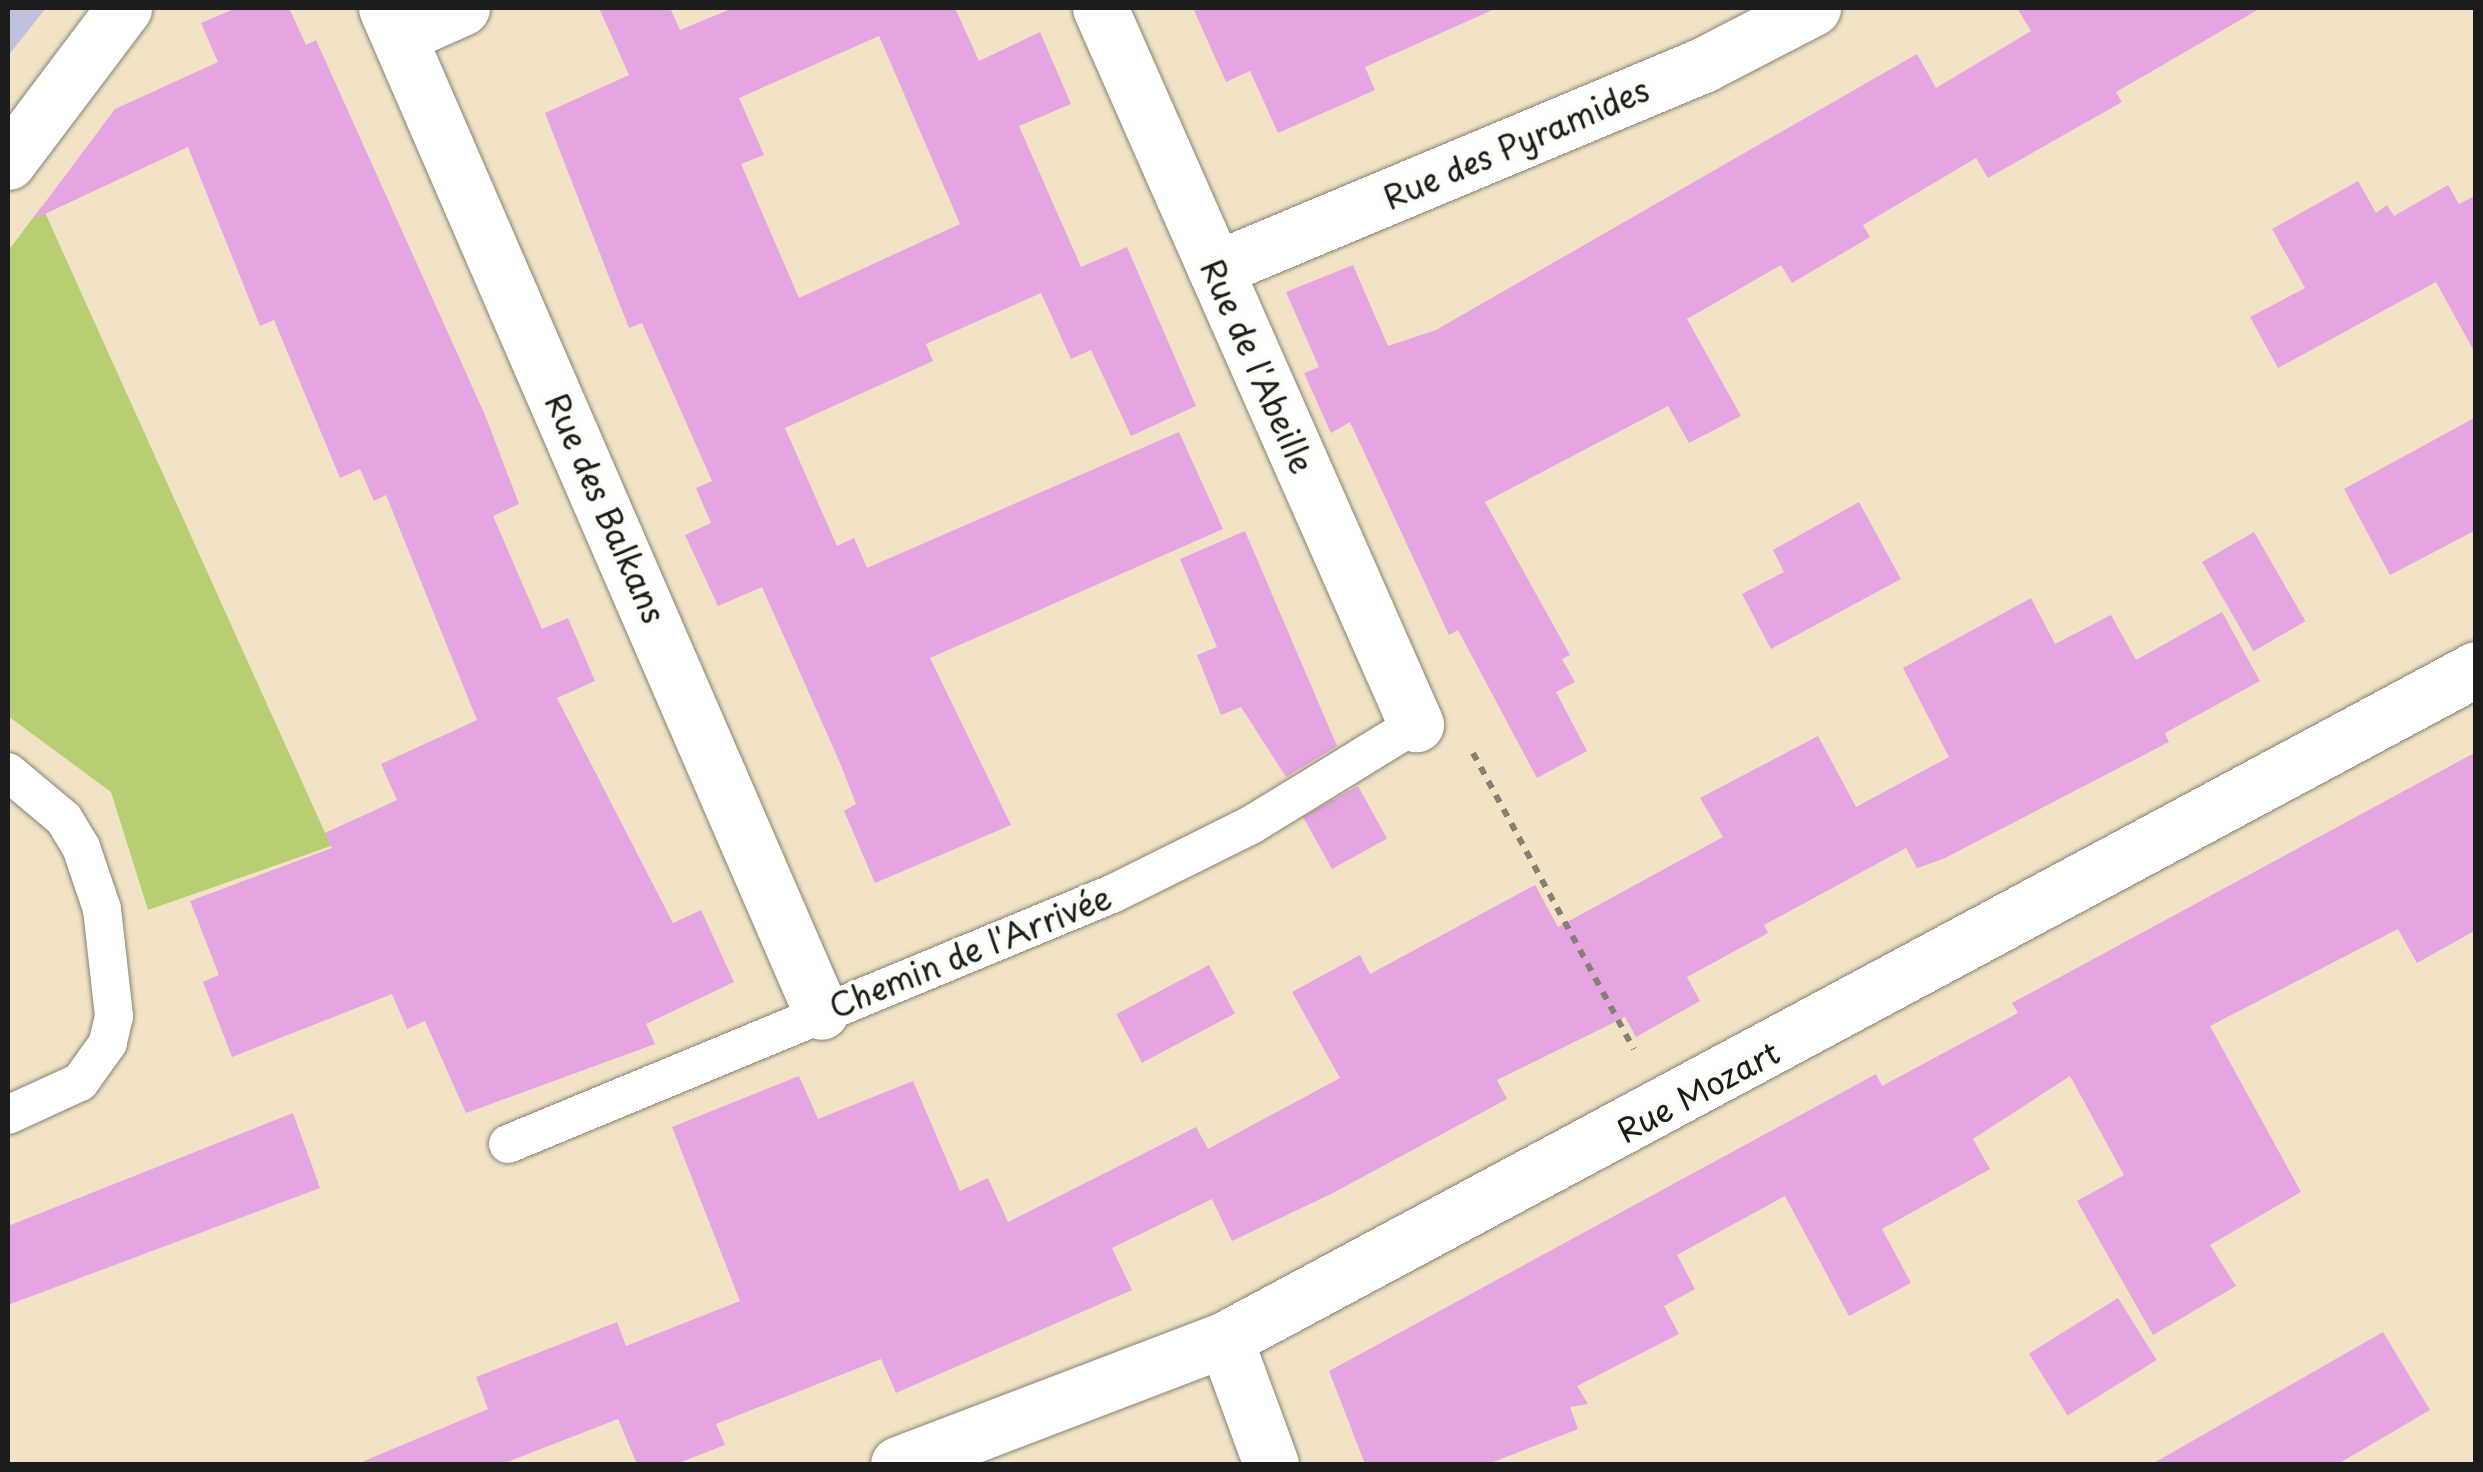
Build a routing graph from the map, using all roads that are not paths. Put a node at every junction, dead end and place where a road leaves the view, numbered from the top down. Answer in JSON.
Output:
{"nodes":[{"id":1,"x":124,"y":8,"type":"edge"},
{"id":2,"x":462,"y":8,"type":"edge"},
{"id":3,"x":1100,"y":8,"type":"edge"},
{"id":4,"x":1813,"y":8,"type":"edge"},
{"id":5,"x":393,"y":22,"type":"edge"},
{"id":6,"x":8,"y":162,"type":"edge"},
{"id":7,"x":1215,"y":269,"type":"junction"},
{"id":8,"x":2476,"y":669,"type":"edge"},
{"id":9,"x":1416,"y":724,"type":"joint"},
{"id":10,"x":8,"y":772,"type":"edge"},
{"id":11,"x":822,"y":1012,"type":"junction"},
{"id":12,"x":8,"y":1115,"type":"edge"},
{"id":13,"x":508,"y":1144,"type":"dead end"},
{"id":14,"x":1225,"y":1339,"type":"junction"},
{"id":15,"x":898,"y":1464,"type":"edge"},
{"id":16,"x":1271,"y":1464,"type":"edge"}],
"edges":[{"from":1,"to":6,"type":"street"},
{"from":2,"to":5,"type":"street"},
{"from":3,"to":7,"type":"street","name":"Rue de l'Abeille"},
{"from":4,"to":7,"type":"street","name":"Rue des Pyramides"},
{"from":5,"to":11,"type":"street","name":"Rue des Balkans"},
{"from":7,"to":9,"type":"street","name":"Rue de l'Abeille"},
{"from":8,"to":14,"type":"street","name":"Rue Mozart"},
{"from":9,"to":11,"type":"lane","name":"Chemin de l'Arrivée"},
{"from":10,"to":12,"type":"lane"},
{"from":11,"to":13,"type":"lane","name":"Chemin de l'Arrivée"},
{"from":14,"to":15,"type":"street","name":"Rue Mozart"},
{"from":14,"to":16,"type":"street"}]}
